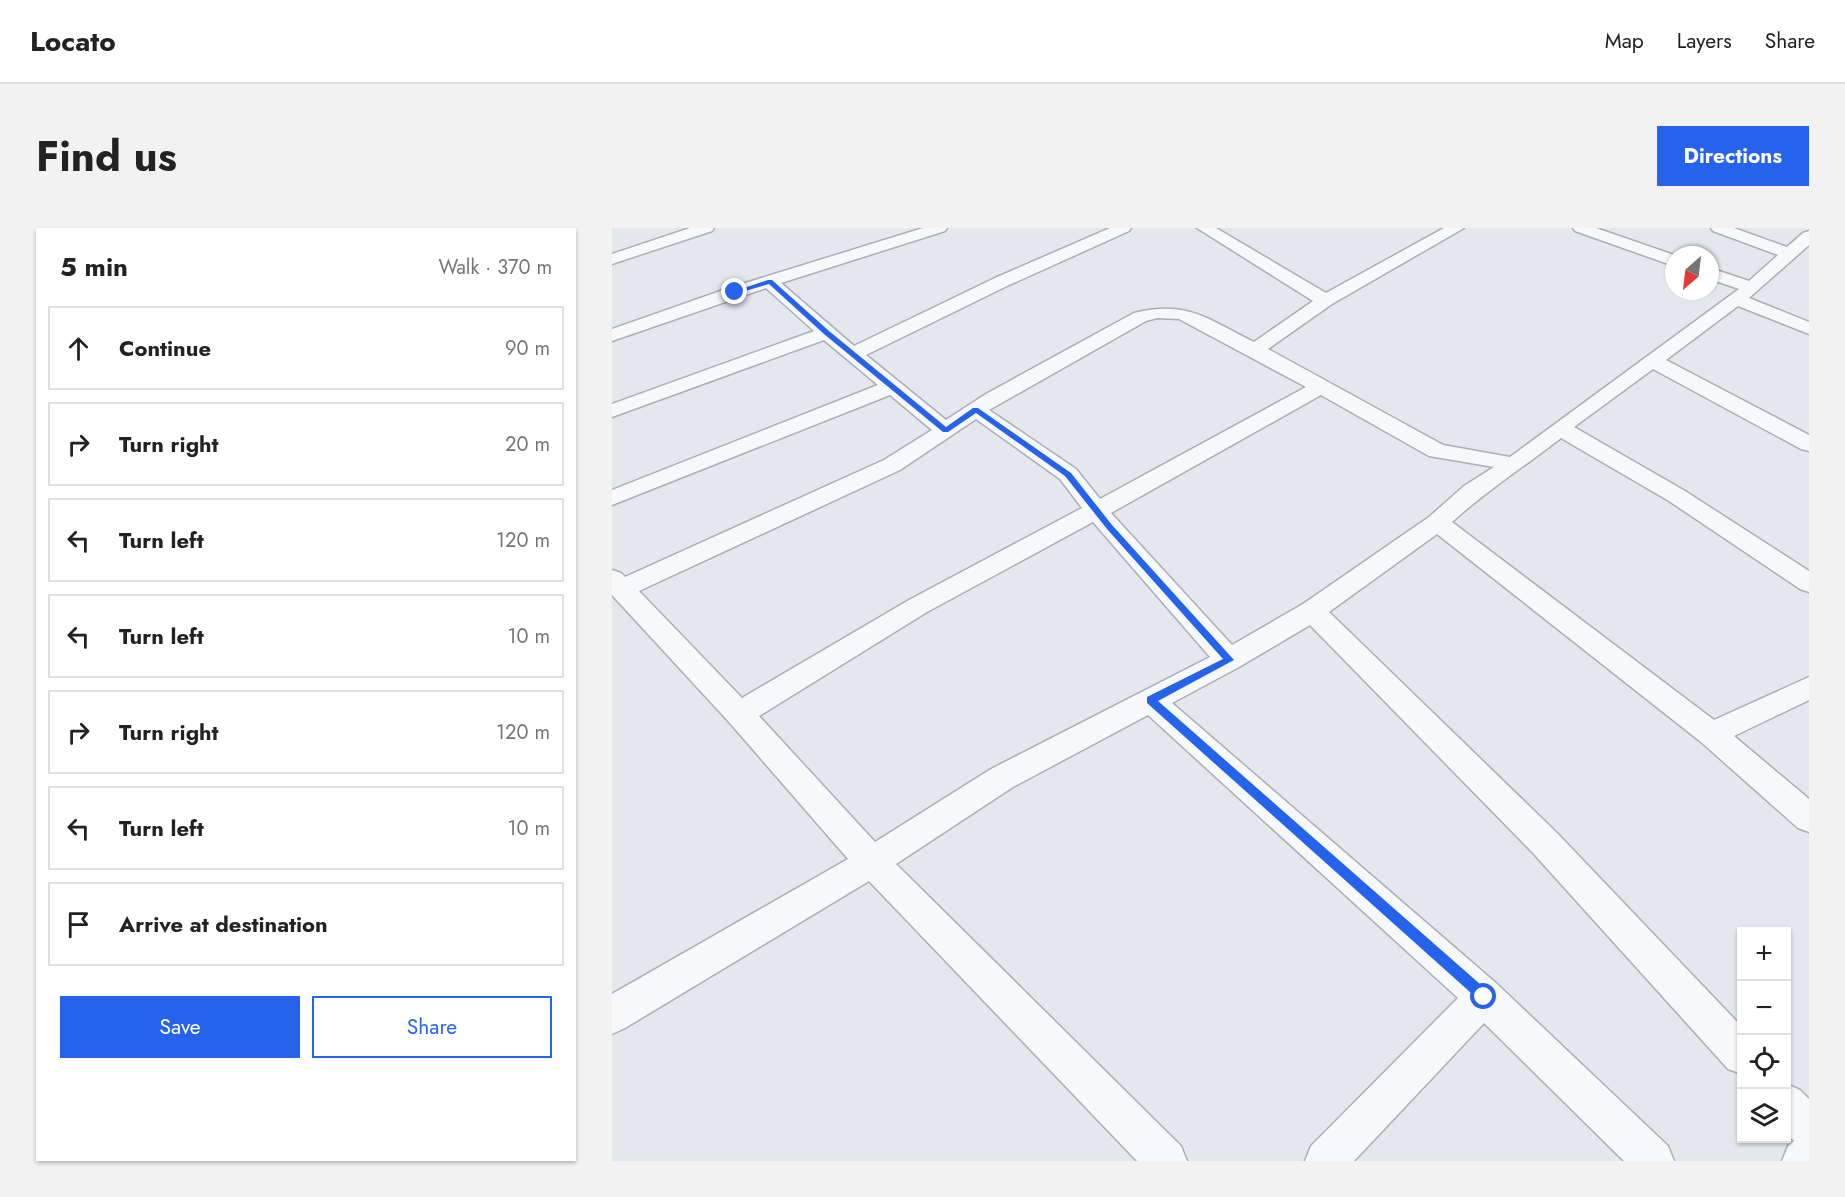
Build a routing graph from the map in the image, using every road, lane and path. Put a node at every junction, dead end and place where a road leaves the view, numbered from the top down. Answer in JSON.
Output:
{"nodes":[{"id":1,"x":706,"y":228,"type":"edge"},
{"id":2,"x":939,"y":228,"type":"edge"},
{"id":3,"x":1123,"y":228,"type":"edge"},
{"id":4,"x":1204,"y":228,"type":"edge"},
{"id":5,"x":1456,"y":228,"type":"edge"},
{"id":6,"x":1581,"y":228,"type":"edge"},
{"id":7,"x":1719,"y":228,"type":"edge"},
{"id":8,"x":612,"y":239,"type":"edge"},
{"id":9,"x":1802,"y":247,"type":"edge"},
{"id":10,"x":620,"y":256,"type":"edge"},
{"id":11,"x":1665,"y":258,"type":"edge"},
{"id":12,"x":1719,"y":276,"type":"edge"},
{"id":13,"x":770,"y":282,"type":"junction"},
{"id":14,"x":1752,"y":288,"type":"junction"},
{"id":15,"x":1735,"y":299,"type":"junction"},
{"id":16,"x":1326,"y":300,"type":"junction"},
{"id":17,"x":1809,"y":328,"type":"edge"},
{"id":18,"x":826,"y":333,"type":"junction"},
{"id":19,"x":612,"y":335,"type":"edge"},
{"id":20,"x":1255,"y":350,"type":"junction"},
{"id":21,"x":853,"y":354,"type":"junction"},
{"id":22,"x":1653,"y":361,"type":"junction"},
{"id":23,"x":892,"y":387,"type":"junction"},
{"id":24,"x":1321,"y":387,"type":"junction"},
{"id":25,"x":976,"y":410,"type":"junction"},
{"id":26,"x":612,"y":411,"type":"edge"},
{"id":27,"x":1560,"y":428,"type":"junction"},
{"id":28,"x":946,"y":431,"type":"junction"},
{"id":29,"x":1809,"y":444,"type":"edge"},
{"id":30,"x":1437,"y":451,"type":"junction"},
{"id":31,"x":1514,"y":464,"type":"junction"},
{"id":32,"x":1472,"y":491,"type":"junction"},
{"id":33,"x":612,"y":498,"type":"edge"},
{"id":34,"x":1096,"y":512,"type":"junction"},
{"id":35,"x":1437,"y":522,"type":"junction"},
{"id":36,"x":1809,"y":583,"type":"edge"},
{"id":37,"x":616,"y":584,"type":"edge"},
{"id":38,"x":1312,"y":611,"type":"junction"},
{"id":39,"x":1229,"y":660,"type":"junction"},
{"id":40,"x":1809,"y":688,"type":"edge"},
{"id":41,"x":1150,"y":700,"type":"junction"},
{"id":42,"x":739,"y":714,"type":"junction"},
{"id":43,"x":1711,"y":734,"type":"junction"},
{"id":44,"x":1809,"y":818,"type":"edge"},
{"id":45,"x":872,"y":862,"type":"junction"},
{"id":46,"x":1484,"y":997,"type":"junction"},
{"id":47,"x":612,"y":1015,"type":"edge"},
{"id":48,"x":1737,"y":1050,"type":"edge"},
{"id":49,"x":1791,"y":1109,"type":"edge"},
{"id":50,"x":1809,"y":1128,"type":"edge"},
{"id":51,"x":1809,"y":1155,"type":"edge"},
{"id":52,"x":1166,"y":1161,"type":"edge"},
{"id":53,"x":1326,"y":1161,"type":"edge"},
{"id":54,"x":1653,"y":1161,"type":"edge"},
{"id":55,"x":1803,"y":1161,"type":"edge"}],
"edges":[{"from":1,"to":10,"type":"street"},
{"from":2,"to":13,"type":"street"},
{"from":3,"to":21,"type":"street"},
{"from":4,"to":16,"type":"street"},
{"from":5,"to":16,"type":"street"},
{"from":6,"to":11,"type":"street"},
{"from":7,"to":9,"type":"street"},
{"from":8,"to":10,"type":"street"},
{"from":9,"to":14,"type":"street"},
{"from":12,"to":14,"type":"street"},
{"from":13,"to":18,"type":"street"},
{"from":13,"to":19,"type":"street"},
{"from":14,"to":15,"type":"street"},
{"from":15,"to":17,"type":"street"},
{"from":15,"to":22,"type":"street"},
{"from":16,"to":20,"type":"street"},
{"from":18,"to":21,"type":"street"},
{"from":18,"to":26,"type":"street"},
{"from":20,"to":24,"type":"street"},
{"from":20,"to":25,"type":"street"},
{"from":21,"to":23,"type":"street"},
{"from":22,"to":27,"type":"street"},
{"from":22,"to":29,"type":"street"},
{"from":23,"to":28,"type":"street"},
{"from":23,"to":33,"type":"street"},
{"from":24,"to":30,"type":"street"},
{"from":24,"to":34,"type":"street"},
{"from":25,"to":28,"type":"street"},
{"from":25,"to":34,"type":"street"},
{"from":27,"to":31,"type":"street"},
{"from":27,"to":36,"type":"street"},
{"from":28,"to":37,"type":"street"},
{"from":30,"to":31,"type":"street"},
{"from":30,"to":32,"type":"street"},
{"from":31,"to":32,"type":"street"},
{"from":32,"to":35,"type":"street"},
{"from":34,"to":39,"type":"street"},
{"from":34,"to":42,"type":"street"},
{"from":35,"to":38,"type":"street"},
{"from":35,"to":43,"type":"street"},
{"from":37,"to":42,"type":"street"},
{"from":38,"to":39,"type":"street"},
{"from":38,"to":48,"type":"street"},
{"from":39,"to":41,"type":"street"},
{"from":40,"to":43,"type":"street"},
{"from":41,"to":45,"type":"street"},
{"from":41,"to":46,"type":"street"},
{"from":42,"to":45,"type":"street"},
{"from":43,"to":44,"type":"street"},
{"from":45,"to":47,"type":"street"},
{"from":45,"to":52,"type":"street"},
{"from":46,"to":53,"type":"street"},
{"from":46,"to":54,"type":"street"},
{"from":49,"to":50,"type":"street"},
{"from":51,"to":55,"type":"street"}]}
